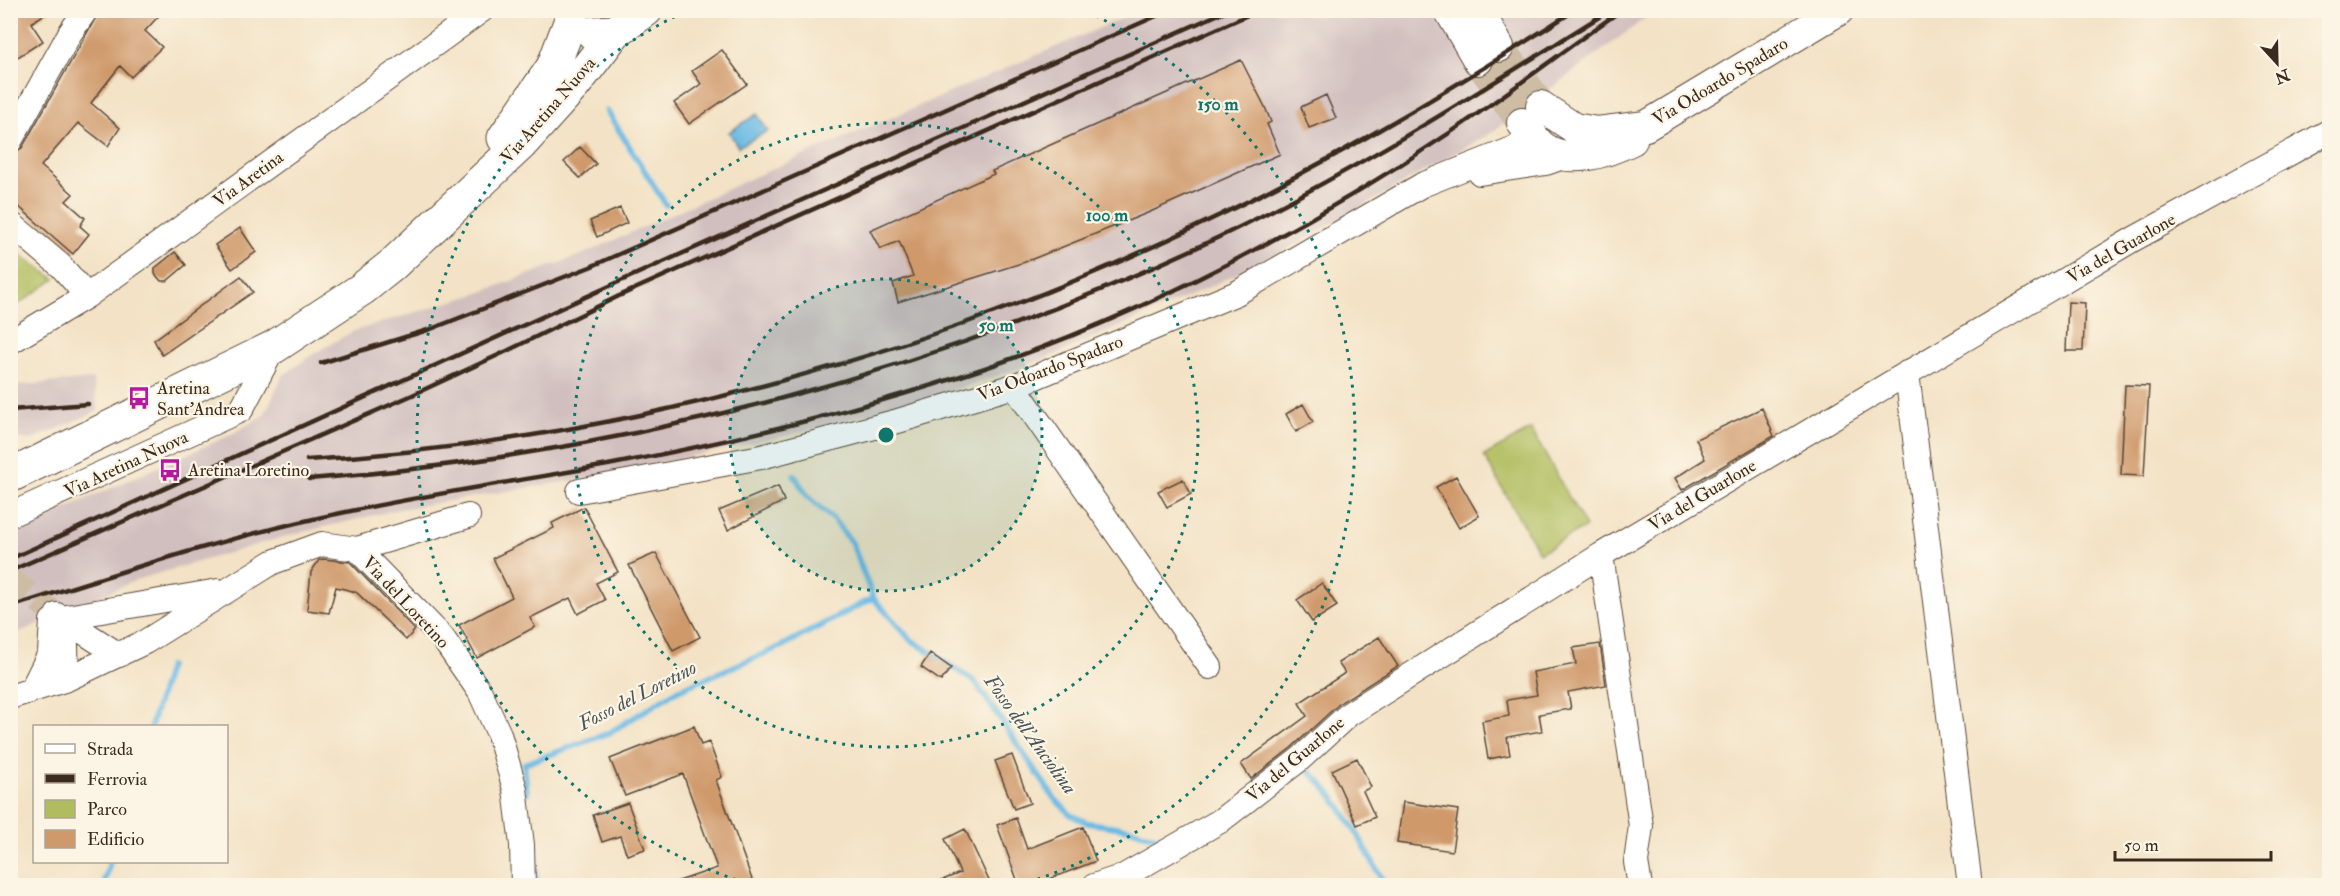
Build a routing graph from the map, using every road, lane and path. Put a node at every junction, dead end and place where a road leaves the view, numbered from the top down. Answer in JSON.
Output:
{"nodes":[{"id":1,"x":86,"y":10,"type":"edge"},
{"id":2,"x":482,"y":10,"type":"edge"},
{"id":3,"x":646,"y":10,"type":"edge"},
{"id":4,"x":1449,"y":10,"type":"edge"},
{"id":5,"x":1478,"y":10,"type":"edge"},
{"id":6,"x":1839,"y":10,"type":"edge"},
{"id":7,"x":568,"y":12,"type":"edge"},
{"id":8,"x":615,"y":32,"type":"junction"},
{"id":9,"x":1531,"y":114,"type":"joint"},
{"id":10,"x":1661,"y":117,"type":"junction"},
{"id":11,"x":2330,"y":131,"type":"edge"},
{"id":12,"x":10,"y":141,"type":"edge"},
{"id":13,"x":1572,"y":142,"type":"junction"},
{"id":14,"x":478,"y":184,"type":"junction"},
{"id":15,"x":1422,"y":185,"type":"junction"},
{"id":16,"x":10,"y":223,"type":"edge"},
{"id":17,"x":87,"y":296,"type":"junction"},
{"id":18,"x":10,"y":342,"type":"edge"},
{"id":19,"x":274,"y":347,"type":"junction"},
{"id":20,"x":1907,"y":373,"type":"junction"},
{"id":21,"x":1014,"y":386,"type":"junction"},
{"id":22,"x":10,"y":476,"type":"edge"},
{"id":23,"x":579,"y":491,"type":"dead end"},
{"id":24,"x":10,"y":515,"type":"edge"},
{"id":25,"x":468,"y":516,"type":"dead end"},
{"id":26,"x":357,"y":549,"type":"junction"},
{"id":27,"x":1601,"y":555,"type":"junction"},
{"id":28,"x":232,"y":589,"type":"junction"},
{"id":29,"x":57,"y":618,"type":"junction"},
{"id":30,"x":119,"y":655,"type":"junction"},
{"id":31,"x":1210,"y":667,"type":"dead end"},
{"id":32,"x":67,"y":679,"type":"junction"},
{"id":33,"x":21,"y":694,"type":"edge"},
{"id":34,"x":523,"y":885,"type":"edge"},
{"id":35,"x":1094,"y":885,"type":"edge"},
{"id":36,"x":1640,"y":885,"type":"edge"},
{"id":37,"x":1970,"y":885,"type":"edge"}],
"edges":[{"from":1,"to":12,"type":"street"},
{"from":2,"to":17,"type":"street","name":"Via Aretina"},
{"from":3,"to":8,"type":"main road","name":"Via Aretina Nuova"},
{"from":4,"to":5,"type":"street"},
{"from":6,"to":10,"type":"street","name":"Via Odoardo Spadaro"},
{"from":7,"to":8,"type":"main road"},
{"from":7,"to":14,"type":"main road","name":"Via Aretina Nuova"},
{"from":8,"to":14,"type":"main road","name":"Via Aretina Nuova"},
{"from":9,"to":13,"type":"street"},
{"from":9,"to":15,"type":"street","name":"Via Odoardo Spadaro"},
{"from":10,"to":13,"type":"street","name":"Via Odoardo Spadaro"},
{"from":10,"to":13,"type":"street"},
{"from":11,"to":20,"type":"street","name":"Via del Guarlone"},
{"from":13,"to":15,"type":"street","name":"Via Odoardo Spadaro"},
{"from":14,"to":19,"type":"main road","name":"Via Aretina Nuova"},
{"from":15,"to":21,"type":"street","name":"Via Odoardo Spadaro"},
{"from":16,"to":17,"type":"street"},
{"from":17,"to":18,"type":"street","name":"Via Aretina"},
{"from":19,"to":22,"type":"main road","name":"Via Aretina Nuova"},
{"from":19,"to":24,"type":"street","name":"Via Aretina Nuova"},
{"from":20,"to":27,"type":"street","name":"Via del Guarlone"},
{"from":20,"to":37,"type":"street"},
{"from":21,"to":23,"type":"street","name":"Via Odoardo Spadaro"},
{"from":21,"to":31,"type":"street"},
{"from":25,"to":26,"type":"street"},
{"from":26,"to":28,"type":"street","name":"Via del Loretino"},
{"from":26,"to":34,"type":"street","name":"Via del Loretino"},
{"from":27,"to":35,"type":"street","name":"Via del Guarlone"},
{"from":27,"to":36,"type":"street"},
{"from":28,"to":29,"type":"street","name":"Via del Loretino"},
{"from":28,"to":30,"type":"street","name":"Via del Loretino"},
{"from":29,"to":30,"type":"street"},
{"from":29,"to":32,"type":"street"},
{"from":29,"to":33,"type":"street"},
{"from":30,"to":32,"type":"street","name":"Via del Loretino"},
{"from":32,"to":33,"type":"street","name":"Via del Loretino"}]}
